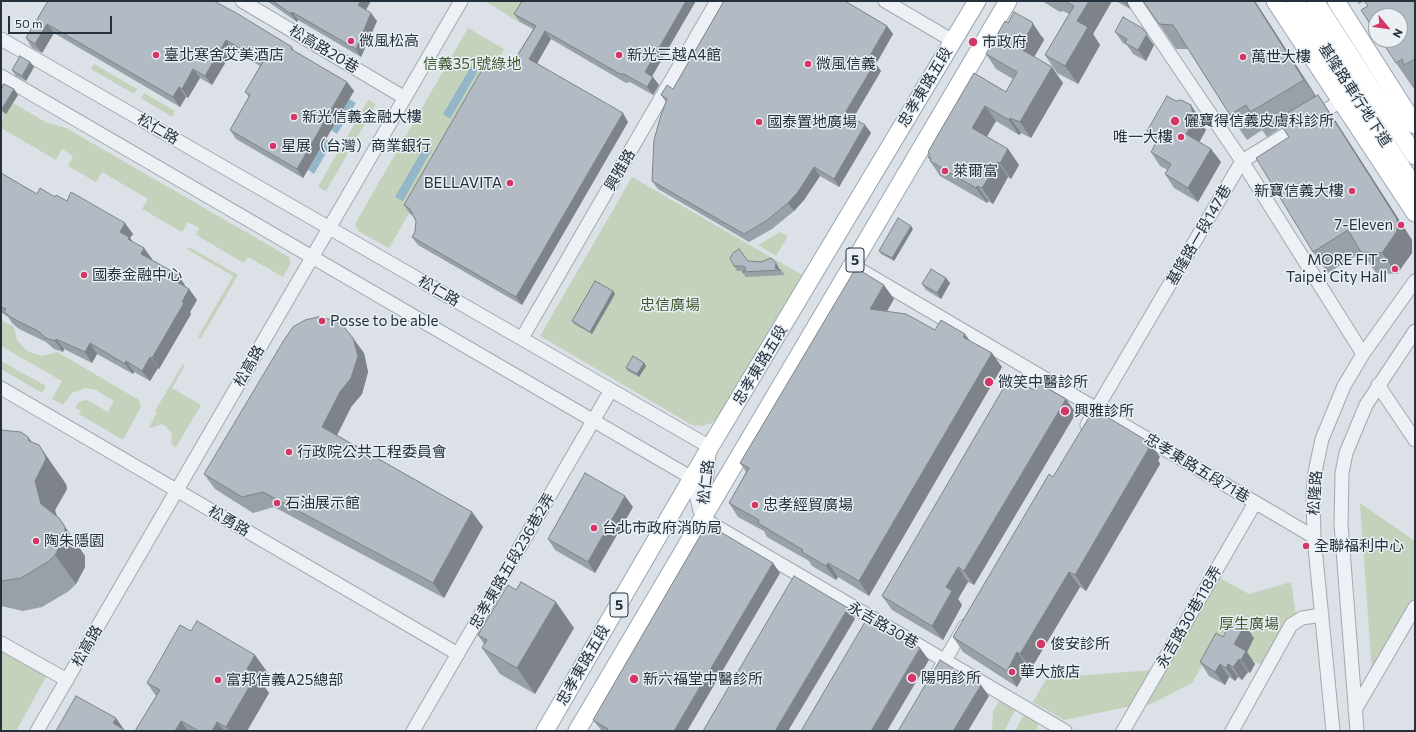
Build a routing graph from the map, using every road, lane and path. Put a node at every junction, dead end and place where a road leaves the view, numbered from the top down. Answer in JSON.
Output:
{"nodes":[{"id":1,"x":242,"y":1,"type":"edge"},
{"id":2,"x":461,"y":1,"type":"edge"},
{"id":3,"x":717,"y":1,"type":"edge"},
{"id":4,"x":885,"y":1,"type":"edge"},
{"id":5,"x":977,"y":1,"type":"edge"},
{"id":6,"x":1008,"y":1,"type":"edge"},
{"id":7,"x":1134,"y":1,"type":"edge"},
{"id":8,"x":1275,"y":1,"type":"edge"},
{"id":9,"x":1295,"y":1,"type":"edge"},
{"id":10,"x":1315,"y":1,"type":"edge"},
{"id":11,"x":1336,"y":1,"type":"edge"},
{"id":12,"x":1,"y":39,"type":"edge"},
{"id":13,"x":953,"y":41,"type":"junction"},
{"id":14,"x":1,"y":76,"type":"edge"},
{"id":15,"x":405,"y":98,"type":"junction"},
{"id":16,"x":1341,"y":101,"type":"junction"},
{"id":17,"x":1415,"y":125,"type":"edge"},
{"id":18,"x":1415,"y":156,"type":"edge"},
{"id":19,"x":1242,"y":161,"type":"junction"},
{"id":20,"x":1415,"y":188,"type":"edge"},
{"id":21,"x":1415,"y":212,"type":"edge"},
{"id":22,"x":330,"y":227,"type":"junction"},
{"id":23,"x":312,"y":257,"type":"junction"},
{"id":24,"x":852,"y":265,"type":"junction"},
{"id":25,"x":1415,"y":281,"type":"edge"},
{"id":26,"x":1415,"y":331,"type":"edge"},
{"id":27,"x":522,"y":338,"type":"junction"},
{"id":28,"x":1363,"y":354,"type":"junction"},
{"id":29,"x":1378,"y":385,"type":"junction"},
{"id":30,"x":1,"y":388,"type":"edge"},
{"id":31,"x":611,"y":390,"type":"junction"},
{"id":32,"x":1097,"y":409,"type":"junction"},
{"id":33,"x":594,"y":421,"type":"junction"},
{"id":34,"x":1080,"y":436,"type":"edge"},
{"id":35,"x":1415,"y":440,"type":"edge"},
{"id":36,"x":710,"y":448,"type":"junction"},
{"id":37,"x":692,"y":478,"type":"junction"},
{"id":38,"x":177,"y":491,"type":"junction"},
{"id":39,"x":1255,"y":503,"type":"junction"},
{"id":40,"x":702,"y":518,"type":"junction"},
{"id":41,"x":1314,"y":537,"type":"junction"},
{"id":42,"x":1415,"y":607,"type":"edge"},
{"id":43,"x":973,"y":613,"type":"edge"},
{"id":44,"x":1322,"y":615,"type":"junction"},
{"id":45,"x":1,"y":643,"type":"edge"},
{"id":46,"x":458,"y":654,"type":"junction"},
{"id":47,"x":944,"y":661,"type":"junction"},
{"id":48,"x":67,"y":680,"type":"junction"},
{"id":49,"x":929,"y":686,"type":"edge"},
{"id":50,"x":1355,"y":710,"type":"junction"},
{"id":51,"x":37,"y":731,"type":"edge"},
{"id":52,"x":413,"y":731,"type":"edge"},
{"id":53,"x":545,"y":731,"type":"edge"},
{"id":54,"x":577,"y":731,"type":"edge"},
{"id":55,"x":1065,"y":731,"type":"edge"},
{"id":56,"x":1123,"y":731,"type":"edge"},
{"id":57,"x":1232,"y":731,"type":"edge"},
{"id":58,"x":1333,"y":731,"type":"edge"},
{"id":59,"x":1357,"y":731,"type":"edge"}],
"edges":[{"from":1,"to":15,"type":"street","name":"松高路20巷"},
{"from":2,"to":15,"type":"street","name":"松高路"},
{"from":3,"to":27,"type":"street","name":"興雅路"},
{"from":4,"to":13,"type":"street"},
{"from":5,"to":13,"type":"main road","name":"忠孝東路五段","number":"5"},
{"from":6,"to":24,"type":"main road","name":"忠孝東路五段","number":"5"},
{"from":7,"to":19,"type":"street"},
{"from":8,"to":16,"type":"main road"},
{"from":9,"to":20,"type":"main road","name":"基隆路車行地下道"},
{"from":10,"to":18,"type":"main road","name":"基隆路車行地下道"},
{"from":11,"to":17,"type":"main road"},
{"from":12,"to":22,"type":"street","name":"松仁路"},
{"from":13,"to":36,"type":"main road","name":"忠孝東路五段","number":"5"},
{"from":14,"to":23,"type":"street","name":"松仁路"},
{"from":15,"to":22,"type":"street","name":"松高路"},
{"from":16,"to":19,"type":"street","name":"基隆路一段147巷"},
{"from":16,"to":21,"type":"main road"},
{"from":19,"to":28,"type":"street"},
{"from":19,"to":32,"type":"street","name":"基隆路一段147巷"},
{"from":22,"to":23,"type":"street","name":"松高路"},
{"from":22,"to":27,"type":"street","name":"松仁路"},
{"from":23,"to":33,"type":"street","name":"松仁路"},
{"from":23,"to":38,"type":"street","name":"松高路"},
{"from":24,"to":32,"type":"street","name":"忠孝東路五段71巷"},
{"from":24,"to":40,"type":"main road","name":"忠孝東路五段","number":"5"},
{"from":25,"to":28,"type":"street","name":"松隆路"},
{"from":26,"to":29,"type":"street","name":"松隆路"},
{"from":27,"to":31,"type":"street","name":"松仁路"},
{"from":28,"to":41,"type":"street","name":"松隆路"},
{"from":29,"to":35,"type":"street"},
{"from":29,"to":50,"type":"street","name":"松隆路"},
{"from":30,"to":38,"type":"street","name":"松勇路"},
{"from":31,"to":33,"type":"street","name":"忠孝東路五段236巷2弄"},
{"from":31,"to":36,"type":"street","name":"松仁路"},
{"from":32,"to":34,"type":"street","name":"基隆路一段147巷"},
{"from":32,"to":39,"type":"street","name":"忠孝東路五段71巷"},
{"from":33,"to":37,"type":"street","name":"松仁路"},
{"from":33,"to":46,"type":"street","name":"忠孝東路五段236巷2弄"},
{"from":36,"to":37,"type":"main road","name":"忠孝東路五段","number":"5"},
{"from":36,"to":40,"type":"street","name":"松仁路"},
{"from":37,"to":40,"type":"street","name":"松仁路"},
{"from":37,"to":53,"type":"main road","name":"忠孝東路五段","number":"5"},
{"from":38,"to":46,"type":"street","name":"松勇路"},
{"from":38,"to":48,"type":"street","name":"松高路"},
{"from":39,"to":41,"type":"street","name":"忠孝東路五段71巷"},
{"from":39,"to":56,"type":"street","name":"永吉路30巷118弄"},
{"from":40,"to":47,"type":"street","name":"永吉路30巷"},
{"from":40,"to":54,"type":"main road","name":"忠孝東路五段","number":"5"},
{"from":41,"to":44,"type":"street","name":"松隆路"},
{"from":42,"to":50,"type":"street"},
{"from":43,"to":47,"type":"street"},
{"from":44,"to":57,"type":"street"},
{"from":44,"to":58,"type":"street","name":"松隆路"},
{"from":45,"to":48,"type":"street"},
{"from":46,"to":52,"type":"street","name":"忠孝東路五段236巷2弄"},
{"from":47,"to":49,"type":"street"},
{"from":47,"to":55,"type":"street","name":"永吉路30巷"},
{"from":48,"to":51,"type":"street","name":"松高路"},
{"from":50,"to":59,"type":"street","name":"松隆路"}]}
